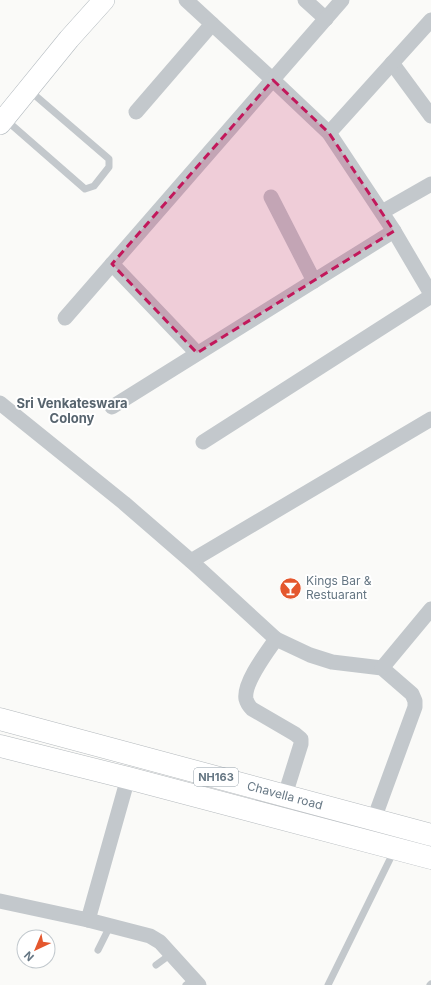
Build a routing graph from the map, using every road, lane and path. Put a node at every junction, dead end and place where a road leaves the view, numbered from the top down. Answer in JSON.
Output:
{"nodes":[{"id":1,"x":104,"y":0,"type":"edge"},
{"id":2,"x":186,"y":0,"type":"edge"},
{"id":3,"x":305,"y":0,"type":"edge"},
{"id":4,"x":342,"y":0,"type":"edge"},
{"id":5,"x":326,"y":19,"type":"junction"},
{"id":6,"x":431,"y":20,"type":"edge"},
{"id":7,"x":212,"y":24,"type":"junction"},
{"id":8,"x":392,"y":63,"type":"junction"},
{"id":9,"x":273,"y":80,"type":"junction"},
{"id":10,"x":28,"y":89,"type":"junction"},
{"id":11,"x":136,"y":112,"type":"dead end"},
{"id":12,"x":431,"y":116,"type":"edge"},
{"id":13,"x":2,"y":121,"type":"edge"},
{"id":14,"x":329,"y":132,"type":"junction"},
{"id":15,"x":431,"y":184,"type":"edge"},
{"id":16,"x":272,"y":197,"type":"dead end"},
{"id":17,"x":382,"y":212,"type":"junction"},
{"id":18,"x":394,"y":231,"type":"junction"},
{"id":19,"x":112,"y":264,"type":"junction"},
{"id":20,"x":314,"y":281,"type":"junction"},
{"id":21,"x":431,"y":295,"type":"edge"},
{"id":22,"x":65,"y":318,"type":"dead end"},
{"id":23,"x":197,"y":354,"type":"junction"},
{"id":24,"x":0,"y":403,"type":"edge"},
{"id":25,"x":112,"y":407,"type":"dead end"},
{"id":26,"x":431,"y":419,"type":"edge"},
{"id":27,"x":203,"y":442,"type":"dead end"},
{"id":28,"x":191,"y":561,"type":"junction"},
{"id":29,"x":431,"y":609,"type":"edge"},
{"id":30,"x":276,"y":639,"type":"junction"},
{"id":31,"x":382,"y":668,"type":"junction"},
{"id":32,"x":0,"y":719,"type":"edge"},
{"id":33,"x":0,"y":746,"type":"edge"},
{"id":34,"x":128,"y":778,"type":"junction"},
{"id":35,"x":285,"y":795,"type":"junction"},
{"id":36,"x":374,"y":819,"type":"junction"},
{"id":37,"x":431,"y":835,"type":"edge"},
{"id":38,"x":395,"y":848,"type":"junction"},
{"id":39,"x":431,"y":858,"type":"edge"},
{"id":40,"x":0,"y":901,"type":"edge"},
{"id":41,"x":88,"y":920,"type":"junction"},
{"id":42,"x":110,"y":926,"type":"junction"},
{"id":43,"x":98,"y":950,"type":"dead end"},
{"id":44,"x":171,"y":954,"type":"junction"},
{"id":45,"x":156,"y":965,"type":"dead end"},
{"id":46,"x":193,"y":983,"type":"edge"},
{"id":47,"x":328,"y":985,"type":"edge"}],
"edges":[{"from":1,"to":10,"type":"street"},
{"from":2,"to":7,"type":"street"},
{"from":3,"to":5,"type":"street"},
{"from":4,"to":5,"type":"street"},
{"from":5,"to":9,"type":"street"},
{"from":6,"to":8,"type":"street"},
{"from":7,"to":9,"type":"street"},
{"from":7,"to":11,"type":"street"},
{"from":8,"to":12,"type":"street"},
{"from":8,"to":14,"type":"street"},
{"from":9,"to":14,"type":"street"},
{"from":9,"to":19,"type":"street"},
{"from":10,"to":13,"type":"street"},
{"from":10,"to":13,"type":"lane"},
{"from":14,"to":17,"type":"street"},
{"from":15,"to":17,"type":"street"},
{"from":16,"to":20,"type":"street"},
{"from":17,"to":18,"type":"street"},
{"from":18,"to":20,"type":"street"},
{"from":18,"to":21,"type":"street"},
{"from":19,"to":22,"type":"street"},
{"from":19,"to":23,"type":"street"},
{"from":20,"to":23,"type":"street"},
{"from":21,"to":27,"type":"street"},
{"from":23,"to":25,"type":"street"},
{"from":24,"to":28,"type":"street"},
{"from":26,"to":28,"type":"street"},
{"from":28,"to":30,"type":"street"},
{"from":29,"to":31,"type":"street"},
{"from":30,"to":31,"type":"street"},
{"from":30,"to":35,"type":"street"},
{"from":31,"to":36,"type":"street"},
{"from":32,"to":35,"type":"highway","name":"Chavella road","number":"NH163"},
{"from":33,"to":34,"type":"highway","name":"Chavella road","number":"NH163"},
{"from":34,"to":38,"type":"highway","name":"Chavella road","number":"NH163"},
{"from":34,"to":41,"type":"street"},
{"from":35,"to":36,"type":"highway","name":"Chavella road","number":"NH163"},
{"from":36,"to":37,"type":"highway","name":"Chavella road","number":"NH163"},
{"from":38,"to":39,"type":"highway","name":"Chavella road","number":"NH163"},
{"from":38,"to":47,"type":"lane"},
{"from":40,"to":41,"type":"street"},
{"from":41,"to":42,"type":"street"},
{"from":42,"to":43,"type":"lane"},
{"from":42,"to":44,"type":"street"},
{"from":44,"to":45,"type":"lane"},
{"from":44,"to":46,"type":"street"}]}
